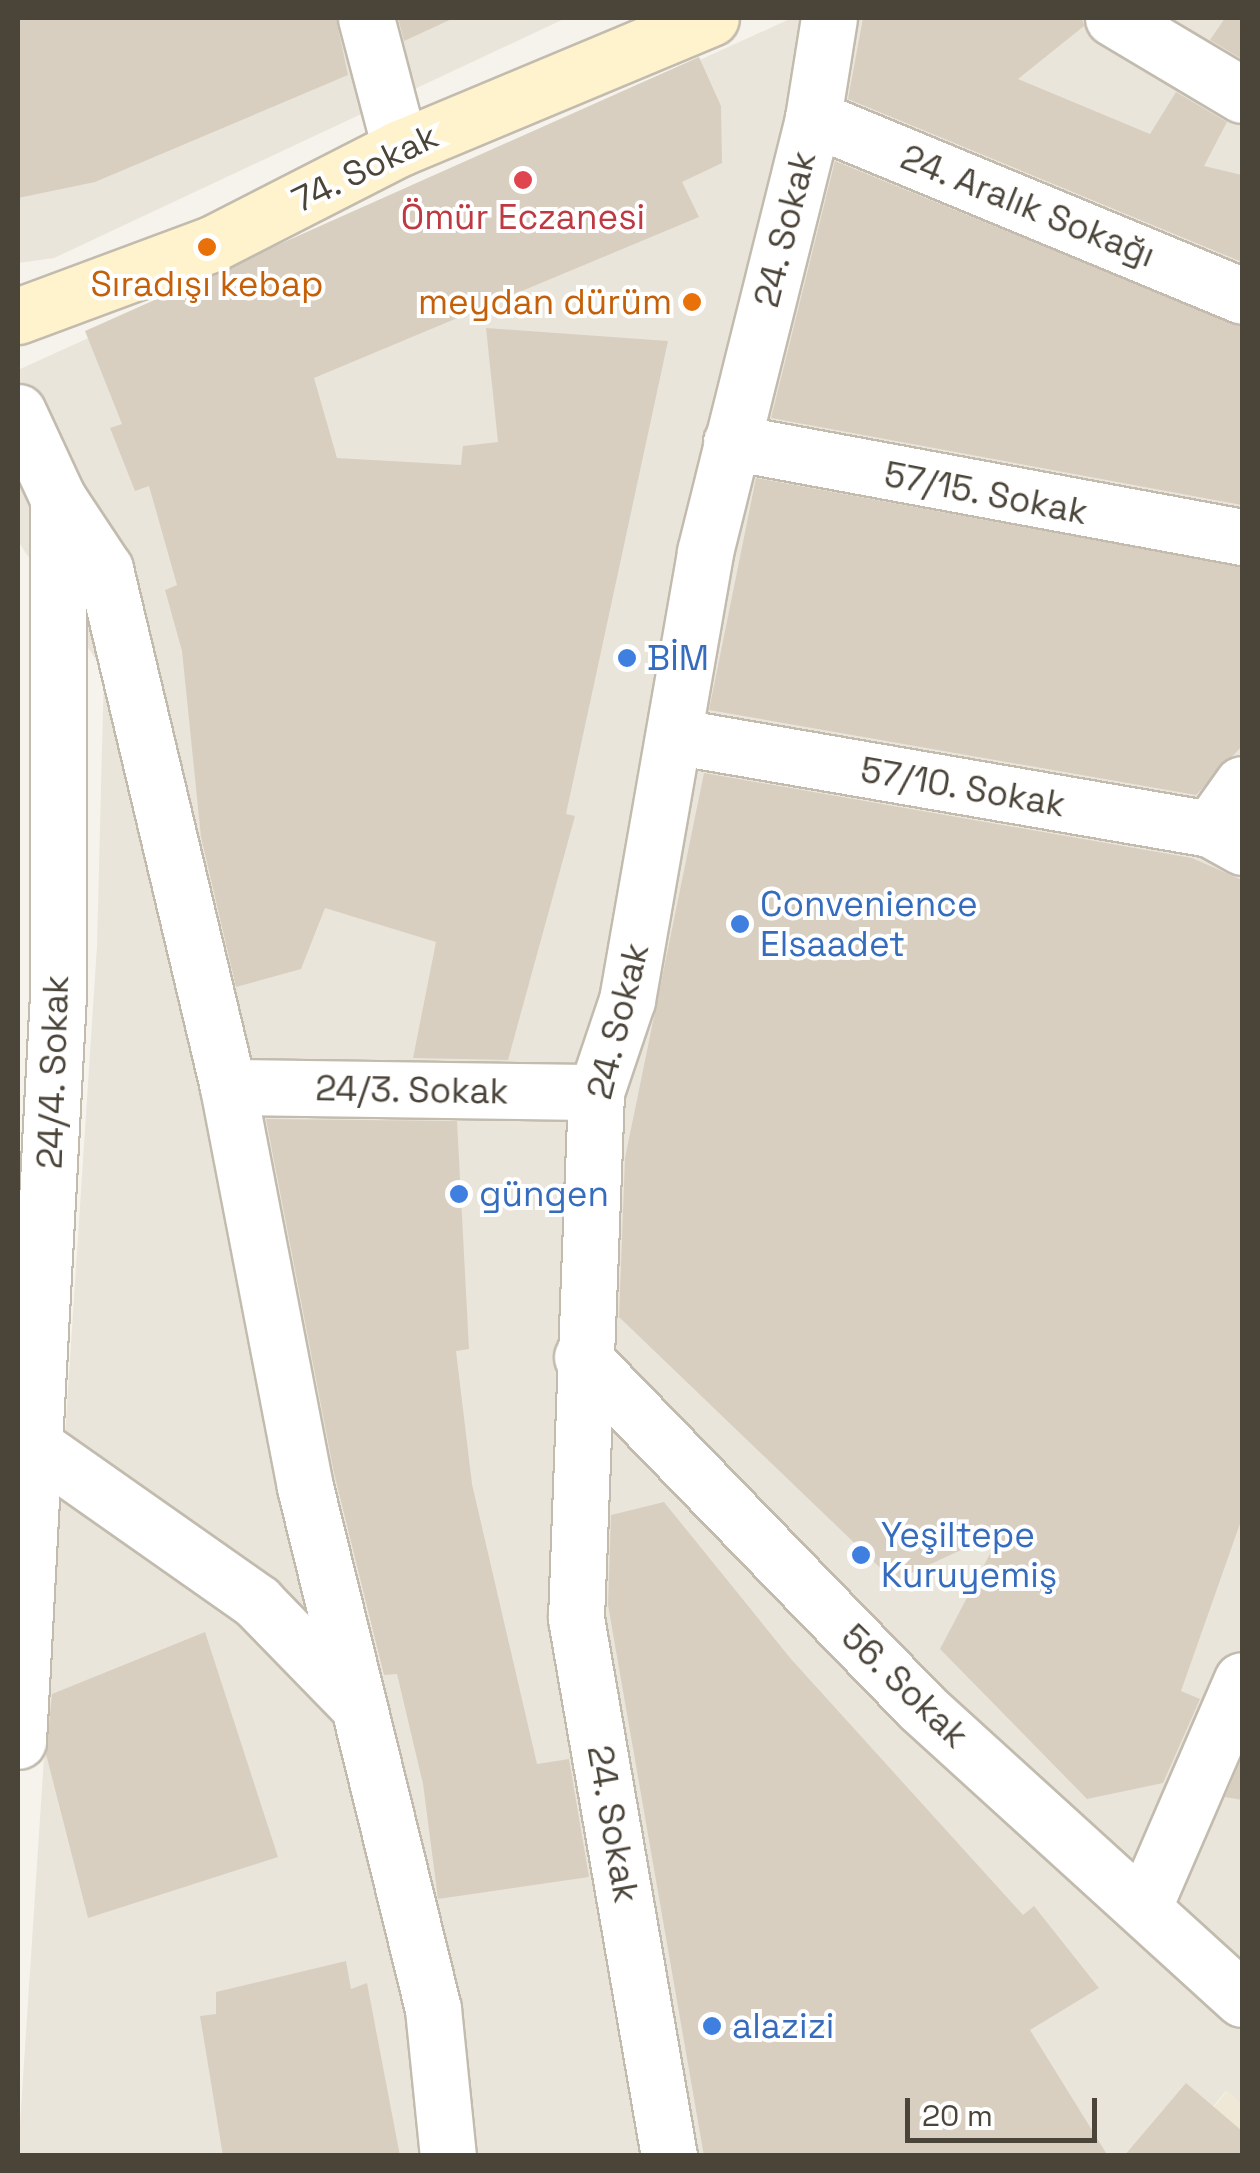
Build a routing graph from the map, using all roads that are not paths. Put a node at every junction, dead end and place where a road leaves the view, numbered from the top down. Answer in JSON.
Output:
{"nodes":[{"id":1,"x":366,"y":18,"type":"edge"},
{"id":2,"x":829,"y":18,"type":"edge"},
{"id":3,"x":1113,"y":18,"type":"edge"},
{"id":4,"x":686,"y":22,"type":"edge"},
{"id":5,"x":1242,"y":95,"type":"edge"},
{"id":6,"x":813,"y":118,"type":"junction"},
{"id":7,"x":400,"y":148,"type":"junction"},
{"id":8,"x":1242,"y":296,"type":"edge"},
{"id":9,"x":18,"y":316,"type":"edge"},
{"id":10,"x":18,"y":412,"type":"edge"},
{"id":11,"x":731,"y":442,"type":"junction"},
{"id":12,"x":58,"y":498,"type":"junction"},
{"id":13,"x":1242,"y":537,"type":"edge"},
{"id":14,"x":679,"y":737,"type":"junction"},
{"id":15,"x":1242,"y":784,"type":"edge"},
{"id":16,"x":1226,"y":838,"type":"edge"},
{"id":17,"x":228,"y":1087,"type":"junction"},
{"id":18,"x":596,"y":1092,"type":"junction"},
{"id":19,"x":30,"y":1296,"type":"edge"},
{"id":20,"x":582,"y":1357,"type":"junction"},
{"id":21,"x":34,"y":1445,"type":"junction"},
{"id":22,"x":1242,"y":1680,"type":"edge"},
{"id":23,"x":359,"y":1708,"type":"junction"},
{"id":24,"x":18,"y":1741,"type":"edge"},
{"id":25,"x":1144,"y":1906,"type":"junction"},
{"id":26,"x":1242,"y":1998,"type":"edge"},
{"id":27,"x":448,"y":2156,"type":"edge"},
{"id":28,"x":669,"y":2156,"type":"edge"}],
"edges":[{"from":1,"to":7,"type":"street"},
{"from":2,"to":6,"type":"street","name":"24. Sokak"},
{"from":3,"to":5,"type":"street"},
{"from":4,"to":7,"type":"main road","name":"74. Sokak"},
{"from":6,"to":8,"type":"street","name":"24. Aralık Sokağı"},
{"from":6,"to":11,"type":"street","name":"24. Sokak"},
{"from":7,"to":9,"type":"main road","name":"74. Sokak"},
{"from":10,"to":12,"type":"street","name":"24/4. Sokak"},
{"from":11,"to":13,"type":"street","name":"57/15. Sokak"},
{"from":11,"to":14,"type":"street","name":"24. Sokak"},
{"from":12,"to":17,"type":"street"},
{"from":12,"to":19,"type":"street","name":"24/4. Sokak"},
{"from":14,"to":16,"type":"street","name":"57/10. Sokak"},
{"from":14,"to":18,"type":"street","name":"24. Sokak"},
{"from":15,"to":16,"type":"street"},
{"from":17,"to":18,"type":"street","name":"24/3. Sokak"},
{"from":17,"to":23,"type":"street"},
{"from":18,"to":20,"type":"street","name":"24. Sokak"},
{"from":19,"to":21,"type":"street","name":"24/4. Sokak"},
{"from":20,"to":25,"type":"street","name":"56. Sokak"},
{"from":20,"to":28,"type":"street","name":"24. Sokak"},
{"from":21,"to":23,"type":"street"},
{"from":21,"to":24,"type":"street","name":"24/4. Sokak"},
{"from":22,"to":25,"type":"street"},
{"from":23,"to":27,"type":"street"},
{"from":25,"to":26,"type":"street","name":"56. Sokak"}]}
